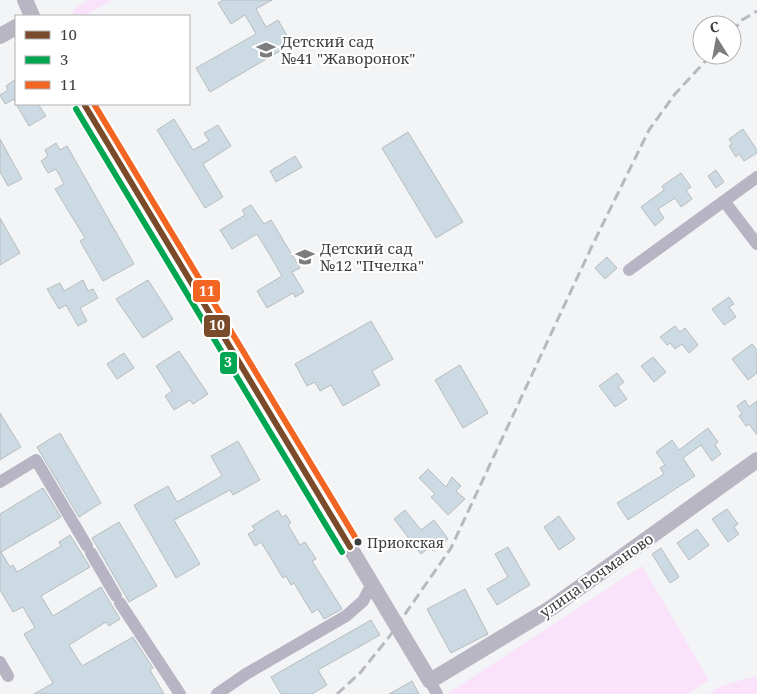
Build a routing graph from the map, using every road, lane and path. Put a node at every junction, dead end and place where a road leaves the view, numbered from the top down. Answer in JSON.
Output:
{"nodes":[{"id":1,"x":25,"y":0,"type":"edge"},
{"id":2,"x":32,"y":15,"type":"edge"},
{"id":3,"x":15,"y":28,"type":"edge"},
{"id":4,"x":0,"y":36,"type":"edge"},
{"id":5,"x":85,"y":105,"type":"edge"},
{"id":6,"x":757,"y":177,"type":"edge"},
{"id":7,"x":724,"y":200,"type":"junction"},
{"id":8,"x":757,"y":244,"type":"edge"},
{"id":9,"x":629,"y":270,"type":"dead end"},
{"id":10,"x":757,"y":460,"type":"edge"},
{"id":11,"x":0,"y":482,"type":"edge"},
{"id":12,"x":372,"y":584,"type":"junction"},
{"id":13,"x":0,"y":662,"type":"edge"},
{"id":14,"x":8,"y":676,"type":"dead end"},
{"id":15,"x":434,"y":687,"type":"edge"},
{"id":16,"x":180,"y":694,"type":"edge"},
{"id":17,"x":217,"y":694,"type":"edge"}],
"edges":[{"from":1,"to":2,"type":"main road"},
{"from":3,"to":4,"type":"main road"},
{"from":5,"to":12,"type":"main road"},
{"from":6,"to":7,"type":"street"},
{"from":7,"to":8,"type":"street"},
{"from":7,"to":9,"type":"street"},
{"from":10,"to":15,"type":"main road","name":"улица Бочманово"},
{"from":11,"to":16,"type":"street"},
{"from":12,"to":15,"type":"main road"},
{"from":12,"to":17,"type":"street"},
{"from":13,"to":14,"type":"street"}]}
